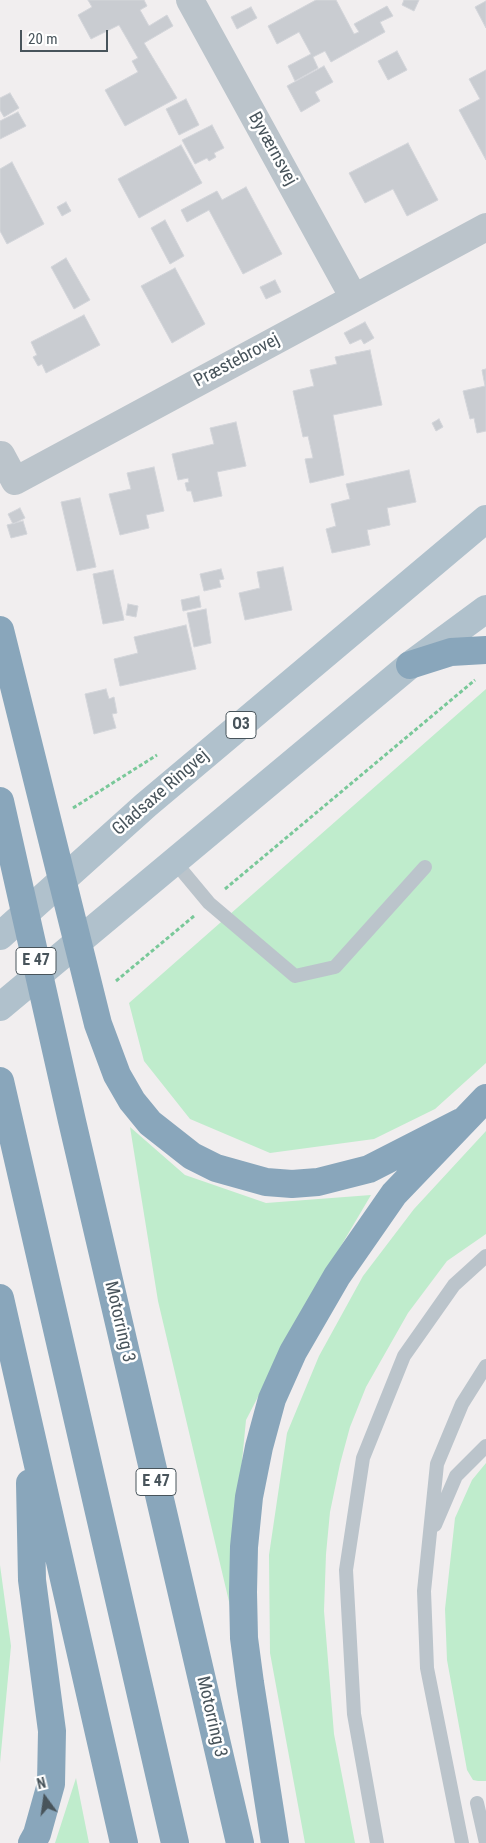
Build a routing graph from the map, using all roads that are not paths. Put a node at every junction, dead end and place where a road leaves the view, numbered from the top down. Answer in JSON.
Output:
{"nodes":[{"id":1,"x":190,"y":0,"type":"edge"},
{"id":2,"x":486,"y":227,"type":"edge"},
{"id":3,"x":354,"y":298,"type":"junction"},
{"id":4,"x":1,"y":455,"type":"edge"},
{"id":5,"x":486,"y":519,"type":"edge"},
{"id":6,"x":486,"y":609,"type":"edge"},
{"id":7,"x":0,"y":630,"type":"edge"},
{"id":8,"x":483,"y":663,"type":"edge"},
{"id":9,"x":410,"y":665,"type":"junction"},
{"id":10,"x":0,"y":801,"type":"edge"},
{"id":11,"x":174,"y":861,"type":"junction"},
{"id":12,"x":425,"y":867,"type":"dead end"},
{"id":13,"x":0,"y":936,"type":"edge"},
{"id":14,"x":0,"y":1007,"type":"edge"},
{"id":15,"x":0,"y":1081,"type":"edge"},
{"id":16,"x":486,"y":1098,"type":"edge"},
{"id":17,"x":461,"y":1122,"type":"junction"},
{"id":18,"x":486,"y":1256,"type":"edge"},
{"id":19,"x":0,"y":1298,"type":"edge"},
{"id":20,"x":486,"y":1366,"type":"edge"},
{"id":21,"x":29,"y":1426,"type":"junction"},
{"id":22,"x":486,"y":1446,"type":"edge"},
{"id":23,"x":428,"y":1539,"type":"junction"},
{"id":24,"x":482,"y":1802,"type":"edge"},
{"id":25,"x":454,"y":1808,"type":"junction"},
{"id":26,"x":32,"y":1843,"type":"edge"},
{"id":27,"x":124,"y":1843,"type":"edge"},
{"id":28,"x":175,"y":1843,"type":"edge"},
{"id":29,"x":240,"y":1843,"type":"edge"},
{"id":30,"x":275,"y":1843,"type":"edge"},
{"id":31,"x":377,"y":1843,"type":"edge"},
{"id":32,"x":462,"y":1843,"type":"edge"},
{"id":33,"x":469,"y":1843,"type":"edge"},
{"id":34,"x":486,"y":1843,"type":"edge"}],
"edges":[{"from":1,"to":3,"type":"street","name":"Byværnsvej"},
{"from":2,"to":3,"type":"street","name":"Præstebrovej"},
{"from":3,"to":4,"type":"street","name":"Præstebrovej"},
{"from":5,"to":13,"type":"main road","name":"Gladsaxe Ringvej","number":"O3"},
{"from":6,"to":9,"type":"main road"},
{"from":7,"to":17,"type":"highway"},
{"from":8,"to":9,"type":"highway"},
{"from":9,"to":11,"type":"main road"},
{"from":10,"to":29,"type":"highway","name":"Motorring 3","number":"E 47"},
{"from":11,"to":12,"type":"lane"},
{"from":11,"to":14,"type":"main road"},
{"from":15,"to":28,"type":"highway"},
{"from":16,"to":17,"type":"highway"},
{"from":17,"to":30,"type":"highway"},
{"from":18,"to":31,"type":"lane"},
{"from":19,"to":21,"type":"highway"},
{"from":20,"to":23,"type":"lane"},
{"from":21,"to":26,"type":"highway"},
{"from":21,"to":27,"type":"highway"},
{"from":22,"to":23,"type":"lane"},
{"from":23,"to":25,"type":"lane"},
{"from":24,"to":25,"type":"lane"},
{"from":24,"to":34,"type":"lane"},
{"from":25,"to":32,"type":"lane"},
{"from":25,"to":33,"type":"lane"}]}
